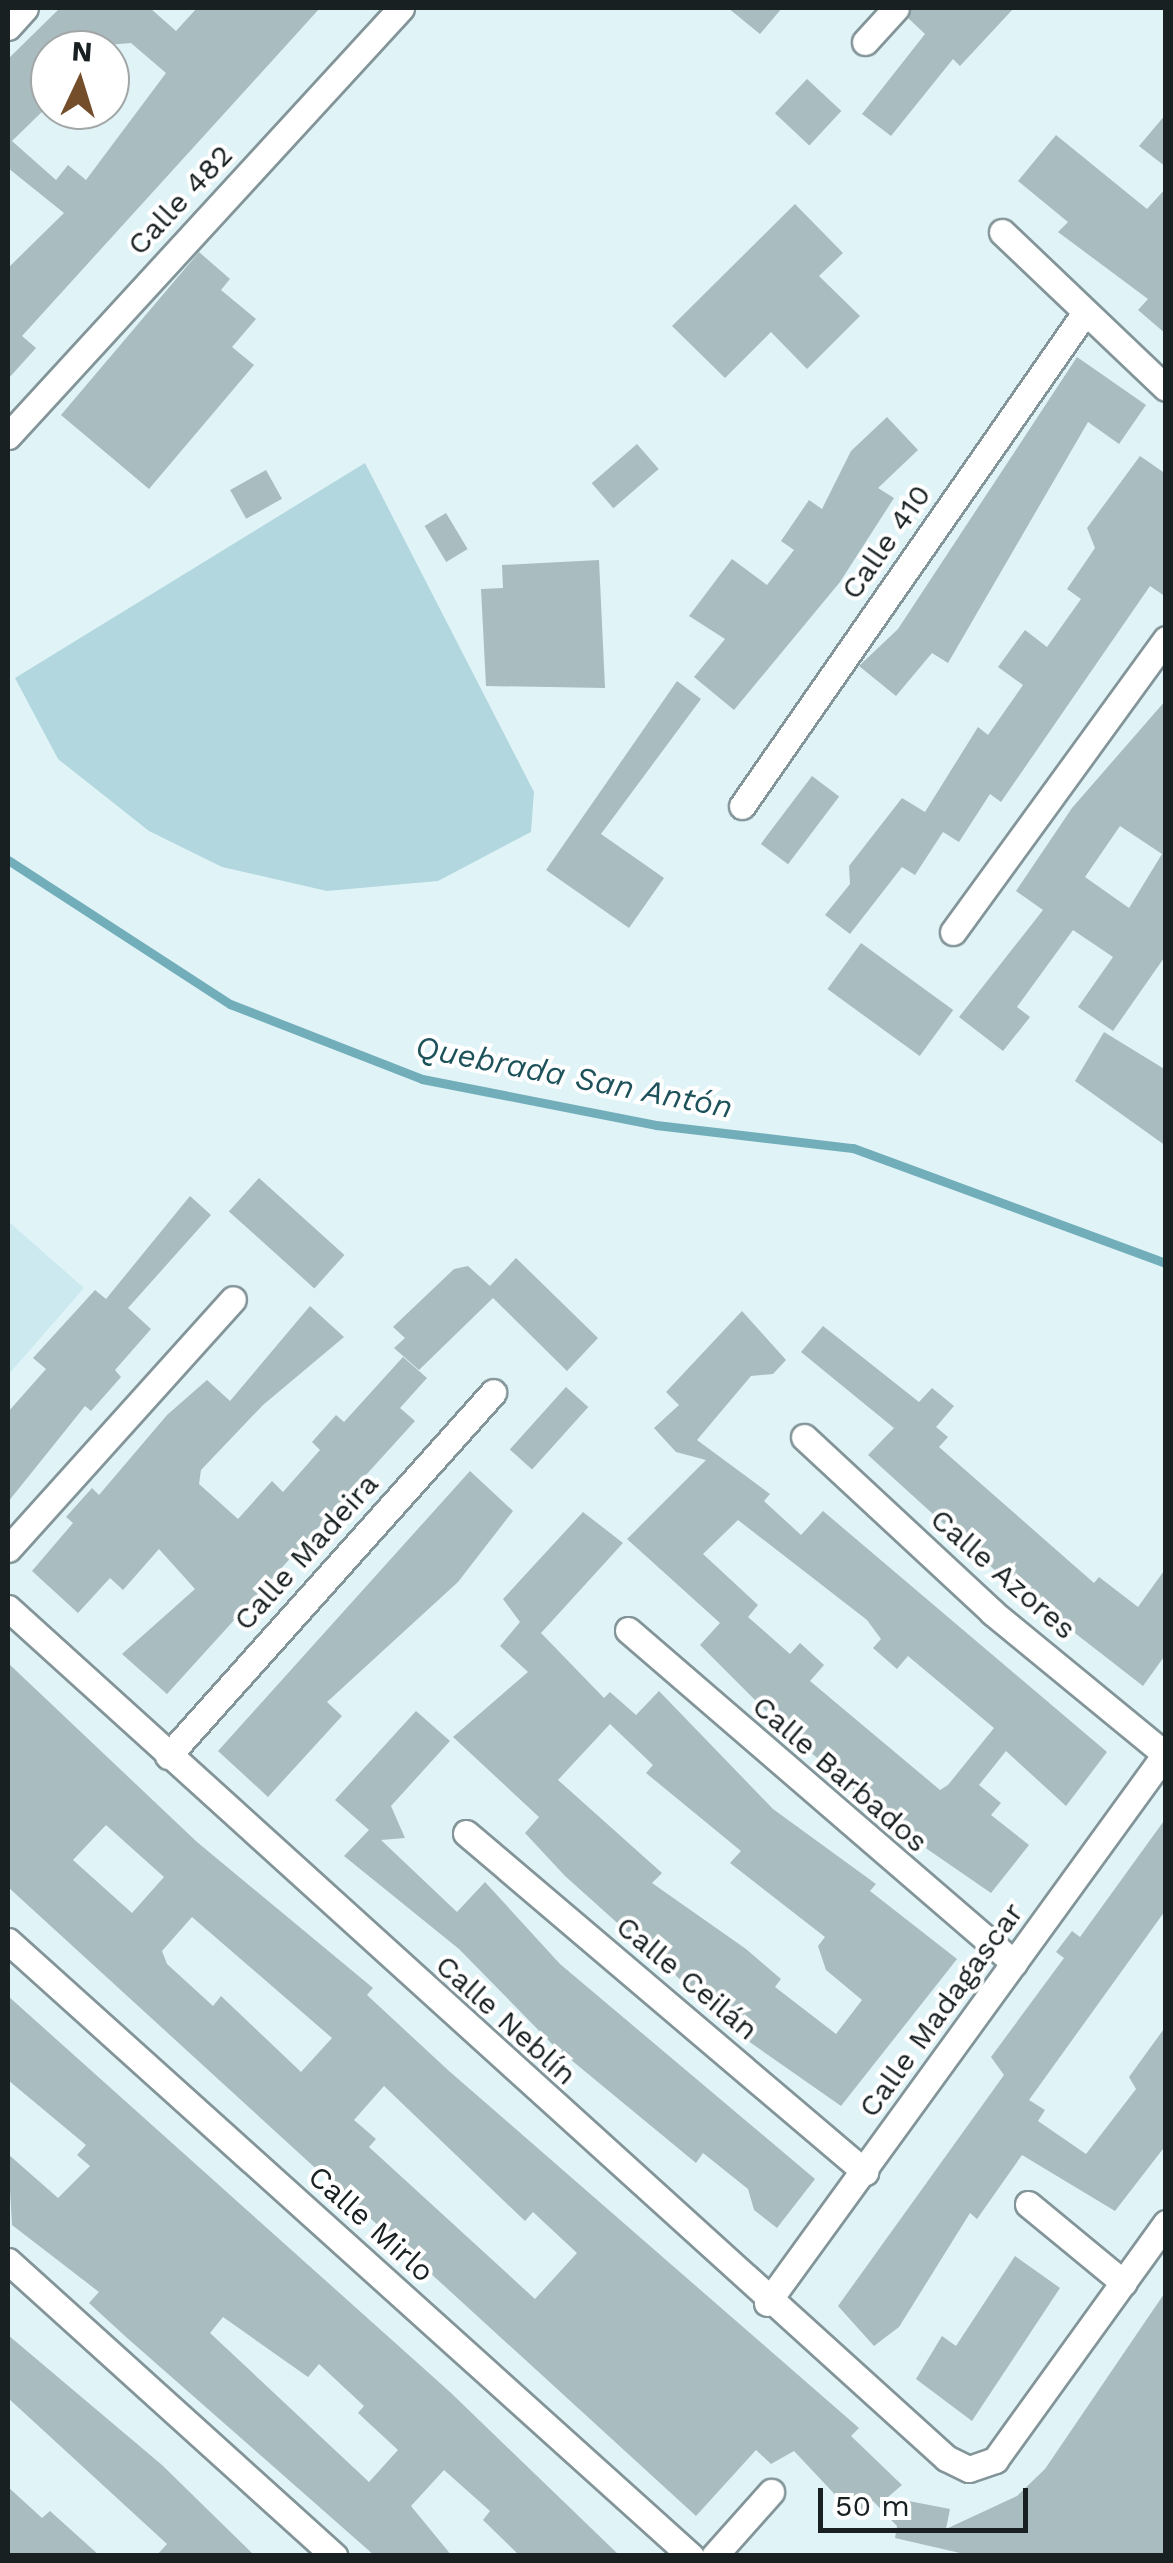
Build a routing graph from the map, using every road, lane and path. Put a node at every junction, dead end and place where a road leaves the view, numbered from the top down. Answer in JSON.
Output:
{"nodes":[{"id":1,"x":25,"y":8,"type":"edge"},
{"id":2,"x":401,"y":8,"type":"edge"},
{"id":3,"x":896,"y":8,"type":"edge"},
{"id":4,"x":8,"y":27,"type":"edge"},
{"id":5,"x":865,"y":42,"type":"dead end"},
{"id":6,"x":1002,"y":232,"type":"dead end"},
{"id":7,"x":1084,"y":314,"type":"junction"},
{"id":8,"x":1166,"y":388,"type":"edge"},
{"id":9,"x":8,"y":436,"type":"edge"},
{"id":10,"x":1166,"y":639,"type":"edge"},
{"id":11,"x":742,"y":806,"type":"dead end"},
{"id":12,"x":954,"y":932,"type":"dead end"},
{"id":13,"x":233,"y":1299,"type":"dead end"},
{"id":14,"x":493,"y":1392,"type":"dead end"},
{"id":15,"x":804,"y":1437,"type":"dead end"},
{"id":16,"x":8,"y":1549,"type":"edge"},
{"id":17,"x":8,"y":1608,"type":"edge"},
{"id":18,"x":628,"y":1630,"type":"dead end"},
{"id":19,"x":1165,"y":1753,"type":"edge"},
{"id":20,"x":168,"y":1756,"type":"junction"},
{"id":21,"x":466,"y":1833,"type":"dead end"},
{"id":22,"x":8,"y":1941,"type":"edge"},
{"id":23,"x":1014,"y":1963,"type":"junction"},
{"id":24,"x":865,"y":2172,"type":"junction"},
{"id":25,"x":1028,"y":2204,"type":"dead end"},
{"id":26,"x":1166,"y":2223,"type":"edge"},
{"id":27,"x":8,"y":2261,"type":"edge"},
{"id":28,"x":1124,"y":2283,"type":"junction"},
{"id":29,"x":767,"y":2303,"type":"junction"},
{"id":30,"x":771,"y":2492,"type":"dead end"},
{"id":31,"x":334,"y":2556,"type":"edge"},
{"id":32,"x":691,"y":2556,"type":"edge"},
{"id":33,"x":714,"y":2556,"type":"edge"}],
"edges":[{"from":1,"to":4,"type":"street"},
{"from":2,"to":9,"type":"street","name":"Calle 482"},
{"from":3,"to":5,"type":"street"},
{"from":6,"to":7,"type":"street"},
{"from":7,"to":8,"type":"street"},
{"from":7,"to":11,"type":"street","name":"Calle 410"},
{"from":10,"to":12,"type":"street"},
{"from":13,"to":16,"type":"street"},
{"from":14,"to":20,"type":"street","name":"Calle Madeira"},
{"from":15,"to":19,"type":"street","name":"Calle Azores"},
{"from":17,"to":20,"type":"street","name":"Calle Neblín"},
{"from":18,"to":23,"type":"street","name":"Calle Barbados"},
{"from":19,"to":23,"type":"street","name":"Calle Madagascar"},
{"from":20,"to":29,"type":"street","name":"Calle Neblín"},
{"from":21,"to":24,"type":"street","name":"Calle Ceilán"},
{"from":22,"to":32,"type":"street","name":"Calle Mirlo"},
{"from":23,"to":24,"type":"street","name":"Calle Madagascar"},
{"from":24,"to":29,"type":"street","name":"Calle Madagascar"},
{"from":25,"to":28,"type":"street"},
{"from":26,"to":28,"type":"street"},
{"from":27,"to":31,"type":"street"},
{"from":28,"to":29,"type":"street","name":"Calle Neblín"},
{"from":30,"to":33,"type":"street"}]}
